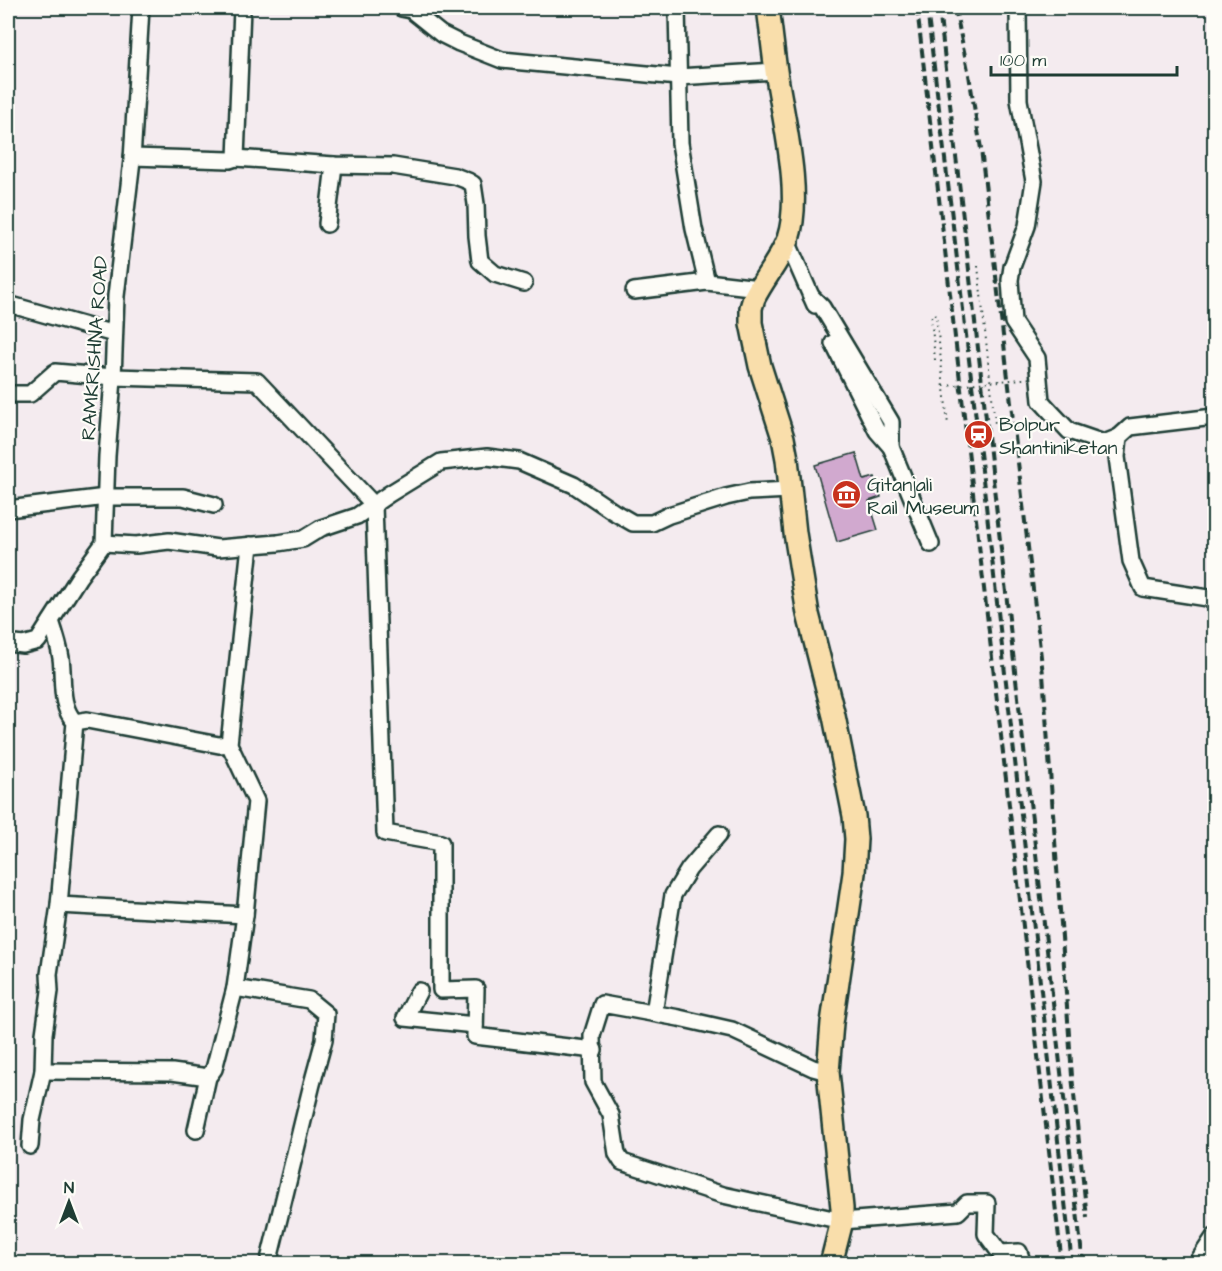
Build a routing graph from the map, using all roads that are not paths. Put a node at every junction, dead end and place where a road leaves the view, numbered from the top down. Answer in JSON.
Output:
{"nodes":[{"id":1,"x":141,"y":8,"type":"edge"},
{"id":2,"x":242,"y":8,"type":"edge"},
{"id":3,"x":401,"y":8,"type":"edge"},
{"id":4,"x":677,"y":8,"type":"edge"},
{"id":5,"x":768,"y":8,"type":"edge"},
{"id":6,"x":1017,"y":8,"type":"edge"},
{"id":7,"x":776,"y":71,"type":"junction"},
{"id":8,"x":678,"y":77,"type":"junction"},
{"id":9,"x":132,"y":157,"type":"junction"},
{"id":10,"x":236,"y":158,"type":"junction"},
{"id":11,"x":334,"y":165,"type":"junction"},
{"id":12,"x":327,"y":224,"type":"dead end"},
{"id":13,"x":787,"y":240,"type":"junction"},
{"id":14,"x":707,"y":282,"type":"junction"},
{"id":15,"x":524,"y":283,"type":"dead end"},
{"id":16,"x":759,"y":288,"type":"junction"},
{"id":17,"x":634,"y":291,"type":"dead end"},
{"id":18,"x":8,"y":304,"type":"edge"},
{"id":19,"x":114,"y":334,"type":"junction"},
{"id":20,"x":113,"y":377,"type":"junction"},
{"id":21,"x":8,"y":394,"type":"edge"},
{"id":22,"x":1215,"y":417,"type":"edge"},
{"id":23,"x":1119,"y":437,"type":"junction"},
{"id":24,"x":790,"y":490,"type":"junction"},
{"id":25,"x":106,"y":497,"type":"junction"},
{"id":26,"x":214,"y":505,"type":"dead end"},
{"id":27,"x":374,"y":505,"type":"junction"},
{"id":28,"x":8,"y":509,"type":"edge"},
{"id":29,"x":104,"y":543,"type":"junction"},
{"id":30,"x":931,"y":544,"type":"dead end"},
{"id":31,"x":250,"y":545,"type":"junction"},
{"id":32,"x":1215,"y":599,"type":"edge"},
{"id":33,"x":51,"y":621,"type":"junction"},
{"id":34,"x":8,"y":643,"type":"edge"},
{"id":35,"x":75,"y":722,"type":"junction"},
{"id":36,"x":229,"y":744,"type":"junction"},
{"id":37,"x":719,"y":834,"type":"dead end"},
{"id":38,"x":59,"y":905,"type":"junction"},
{"id":39,"x":246,"y":915,"type":"junction"},
{"id":40,"x":235,"y":988,"type":"junction"},
{"id":41,"x":418,"y":991,"type":"dead end"},
{"id":42,"x":654,"y":1013,"type":"junction"},
{"id":43,"x":475,"y":1025,"type":"junction"},
{"id":44,"x":593,"y":1050,"type":"junction"},
{"id":45,"x":43,"y":1071,"type":"junction"},
{"id":46,"x":828,"y":1072,"type":"junction"},
{"id":47,"x":208,"y":1077,"type":"junction"},
{"id":48,"x":196,"y":1130,"type":"dead end"},
{"id":49,"x":30,"y":1146,"type":"dead end"},
{"id":50,"x":842,"y":1221,"type":"junction"},
{"id":51,"x":1215,"y":1237,"type":"edge"},
{"id":52,"x":268,"y":1263,"type":"edge"},
{"id":53,"x":831,"y":1263,"type":"edge"},
{"id":54,"x":1023,"y":1263,"type":"edge"},
{"id":55,"x":1196,"y":1263,"type":"edge"}],
"edges":[{"from":1,"to":9,"type":"street","name":"RAMKRISHNA ROAD"},
{"from":2,"to":10,"type":"street"},
{"from":3,"to":8,"type":"street"},
{"from":4,"to":8,"type":"street"},
{"from":5,"to":7,"type":"highway"},
{"from":6,"to":23,"type":"street"},
{"from":7,"to":8,"type":"street"},
{"from":7,"to":13,"type":"highway"},
{"from":8,"to":14,"type":"street"},
{"from":9,"to":10,"type":"street"},
{"from":9,"to":19,"type":"street","name":"RAMKRISHNA ROAD"},
{"from":10,"to":11,"type":"street"},
{"from":11,"to":12,"type":"street"},
{"from":11,"to":15,"type":"street"},
{"from":13,"to":16,"type":"highway"},
{"from":13,"to":30,"type":"street"},
{"from":14,"to":16,"type":"street"},
{"from":14,"to":17,"type":"street"},
{"from":16,"to":24,"type":"highway"},
{"from":18,"to":19,"type":"street"},
{"from":19,"to":20,"type":"street","name":"RAMKRISHNA ROAD"},
{"from":20,"to":21,"type":"street"},
{"from":20,"to":25,"type":"street","name":"RAMKRISHNA ROAD"},
{"from":20,"to":27,"type":"street"},
{"from":22,"to":23,"type":"street"},
{"from":23,"to":32,"type":"street"},
{"from":24,"to":27,"type":"street"},
{"from":24,"to":46,"type":"highway"},
{"from":25,"to":26,"type":"street"},
{"from":25,"to":28,"type":"street"},
{"from":25,"to":29,"type":"street","name":"RAMKRISHNA ROAD"},
{"from":27,"to":31,"type":"street"},
{"from":27,"to":43,"type":"street"},
{"from":29,"to":31,"type":"street"},
{"from":29,"to":33,"type":"street"},
{"from":31,"to":36,"type":"street"},
{"from":33,"to":34,"type":"street"},
{"from":33,"to":35,"type":"street"},
{"from":35,"to":36,"type":"street"},
{"from":35,"to":38,"type":"street"},
{"from":36,"to":39,"type":"street"},
{"from":37,"to":42,"type":"street"},
{"from":38,"to":39,"type":"street"},
{"from":38,"to":45,"type":"street"},
{"from":39,"to":40,"type":"street"},
{"from":40,"to":47,"type":"street"},
{"from":40,"to":52,"type":"street"},
{"from":41,"to":43,"type":"street"},
{"from":42,"to":44,"type":"street"},
{"from":42,"to":46,"type":"street"},
{"from":43,"to":44,"type":"street"},
{"from":44,"to":50,"type":"street"},
{"from":45,"to":47,"type":"street"},
{"from":45,"to":49,"type":"street"},
{"from":46,"to":50,"type":"highway"},
{"from":47,"to":48,"type":"street"},
{"from":50,"to":53,"type":"highway"},
{"from":50,"to":54,"type":"street"},
{"from":51,"to":55,"type":"street"}]}
